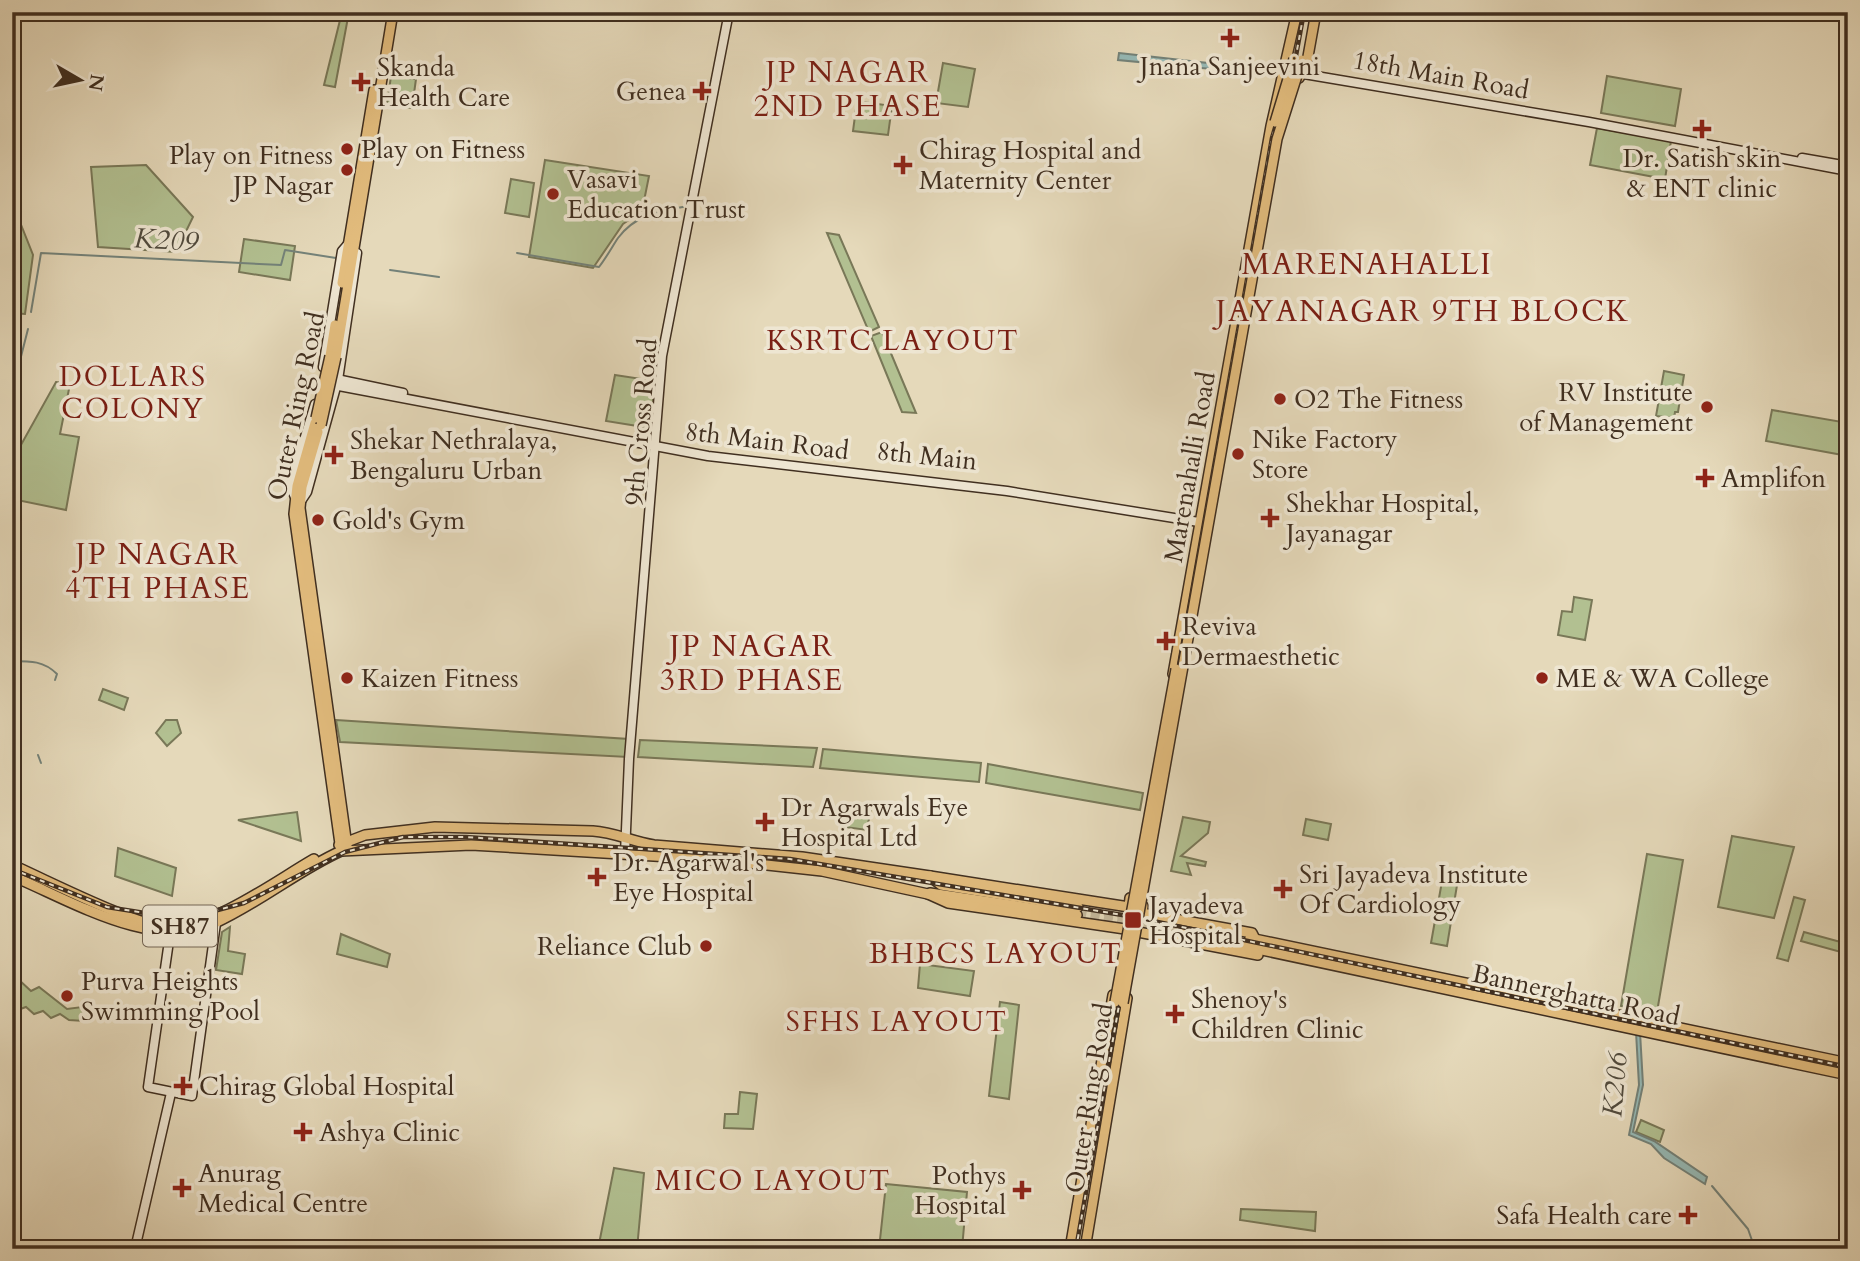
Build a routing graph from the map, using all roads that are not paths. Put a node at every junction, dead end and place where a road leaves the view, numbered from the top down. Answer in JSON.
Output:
{"nodes":[{"id":1,"x":387,"y":12,"type":"edge"},
{"id":2,"x":393,"y":12,"type":"edge"},
{"id":3,"x":731,"y":12,"type":"edge"},
{"id":4,"x":1299,"y":12,"type":"edge"},
{"id":5,"x":1310,"y":12,"type":"edge"},
{"id":6,"x":1315,"y":12,"type":"edge"},
{"id":7,"x":1298,"y":59,"type":"junction"},
{"id":8,"x":1285,"y":70,"type":"junction"},
{"id":9,"x":1301,"y":73,"type":"junction"},
{"id":10,"x":1589,"y":122,"type":"junction"},
{"id":11,"x":1848,"y":166,"type":"edge"},
{"id":12,"x":1848,"y":172,"type":"edge"},
{"id":13,"x":351,"y":245,"type":"junction"},
{"id":14,"x":321,"y":379,"type":"junction"},
{"id":15,"x":337,"y":383,"type":"junction"},
{"id":16,"x":634,"y":439,"type":"joint"},
{"id":17,"x":658,"y":446,"type":"junction"},
{"id":18,"x":298,"y":499,"type":"junction"},
{"id":19,"x":1206,"y":522,"type":"junction"},
{"id":20,"x":1179,"y":667,"type":"junction"},
{"id":21,"x":627,"y":839,"type":"junction"},
{"id":22,"x":343,"y":846,"type":"junction"},
{"id":23,"x":625,"y":854,"type":"junction"},
{"id":24,"x":12,"y":865,"type":"edge"},
{"id":25,"x":12,"y":876,"type":"edge"},
{"id":26,"x":930,"y":876,"type":"junction"},
{"id":27,"x":929,"y":894,"type":"junction"},
{"id":28,"x":1129,"y":906,"type":"junction"},
{"id":29,"x":1142,"y":913,"type":"junction"},
{"id":30,"x":214,"y":919,"type":"junction"},
{"id":31,"x":1125,"y":929,"type":"junction"},
{"id":32,"x":171,"y":930,"type":"junction"},
{"id":33,"x":1139,"y":932,"type":"junction"},
{"id":34,"x":1254,"y":937,"type":"junction"},
{"id":35,"x":1305,"y":947,"type":"junction"},
{"id":36,"x":1295,"y":957,"type":"junction"},
{"id":37,"x":1305,"y":959,"type":"junction"},
{"id":38,"x":1848,"y":1063,"type":"edge"},
{"id":39,"x":1848,"y":1075,"type":"edge"},
{"id":40,"x":174,"y":1094,"type":"junction"},
{"id":41,"x":138,"y":1249,"type":"edge"},
{"id":42,"x":1071,"y":1249,"type":"edge"},
{"id":43,"x":1083,"y":1249,"type":"edge"}],
"edges":[{"from":1,"to":13,"type":"main road","name":"Outer Ring Road"},
{"from":2,"to":13,"type":"main road","name":"Outer Ring Road"},
{"from":3,"to":17,"type":"main road","name":"9th Cross Road"},
{"from":4,"to":7,"type":"main road"},
{"from":4,"to":8,"type":"main road","name":"Marenahalli Road"},
{"from":5,"to":7,"type":"main road"},
{"from":6,"to":9,"type":"main road","name":"Marenahalli Road"},
{"from":7,"to":42,"type":"main road","bridge":true},
{"from":7,"to":43,"type":"main road","bridge":true},
{"from":8,"to":9,"type":"main road","name":"18th Main Road"},
{"from":8,"to":19,"type":"main road","name":"Marenahalli Road"},
{"from":9,"to":10,"type":"main road","name":"18th Main Road"},
{"from":9,"to":19,"type":"main road","name":"Marenahalli Road"},
{"from":10,"to":11,"type":"main road","name":"18th Main Road"},
{"from":10,"to":12,"type":"main road","name":"18th Main Road"},
{"from":13,"to":14,"type":"main road"},
{"from":13,"to":15,"type":"main road","name":"Outer Ring Road"},
{"from":13,"to":18,"type":"main road","name":"Outer Ring Road","bridge":true},
{"from":14,"to":15,"type":"main road","name":"8th Main Road"},
{"from":14,"to":18,"type":"main road"},
{"from":15,"to":16,"type":"main road","name":"8th Main Road"},
{"from":15,"to":17,"type":"main road","name":"8th Main Road"},
{"from":15,"to":18,"type":"main road","name":"Outer Ring Road"},
{"from":16,"to":17,"type":"main road","name":"8th Main"},
{"from":17,"to":19,"type":"main road","name":"8th Main Road"},
{"from":17,"to":19,"type":"main road","name":"8th Main"},
{"from":17,"to":21,"type":"main road","name":"9th Cross Road"},
{"from":18,"to":22,"type":"main road","name":"Outer Ring Road"},
{"from":19,"to":20,"type":"main road","name":"Marenahalli Road"},
{"from":20,"to":28,"type":"main road","name":"Marenahalli Road"},
{"from":20,"to":29,"type":"main road","name":"Marenahalli Road"},
{"from":21,"to":22,"type":"main road"},
{"from":21,"to":23,"type":"main road","name":"9th Cross Road"},
{"from":21,"to":26,"type":"main road"},
{"from":22,"to":23,"type":"main road"},
{"from":22,"to":30,"type":"main road","number":"SH87"},
{"from":23,"to":27,"type":"main road"},
{"from":24,"to":32,"type":"main road","number":"SH87"},
{"from":25,"to":32,"type":"main road","number":"SH87"},
{"from":26,"to":27,"type":"main road"},
{"from":26,"to":28,"type":"main road"},
{"from":27,"to":31,"type":"main road"},
{"from":28,"to":31,"type":"main road","name":"Marenahalli Road"},
{"from":29,"to":33,"type":"main road","name":"Outer Ring Road"},
{"from":29,"to":34,"type":"main road"},
{"from":30,"to":32,"type":"main road","number":"SH87"},
{"from":30,"to":40,"type":"main road"},
{"from":31,"to":42,"type":"main road","name":"Outer Ring Road"},
{"from":32,"to":40,"type":"main road"},
{"from":33,"to":36,"type":"main road"},
{"from":33,"to":43,"type":"main road","name":"Outer Ring Road"},
{"from":34,"to":35,"type":"main road","name":"Bannerghatta Road"},
{"from":34,"to":36,"type":"main road"},
{"from":35,"to":37,"type":"main road"},
{"from":35,"to":38,"type":"main road","name":"Bannerghatta Road"},
{"from":36,"to":37,"type":"main road","name":"Bannerghatta Road"},
{"from":37,"to":39,"type":"main road","name":"Bannerghatta Road"},
{"from":40,"to":41,"type":"main road"}]}
